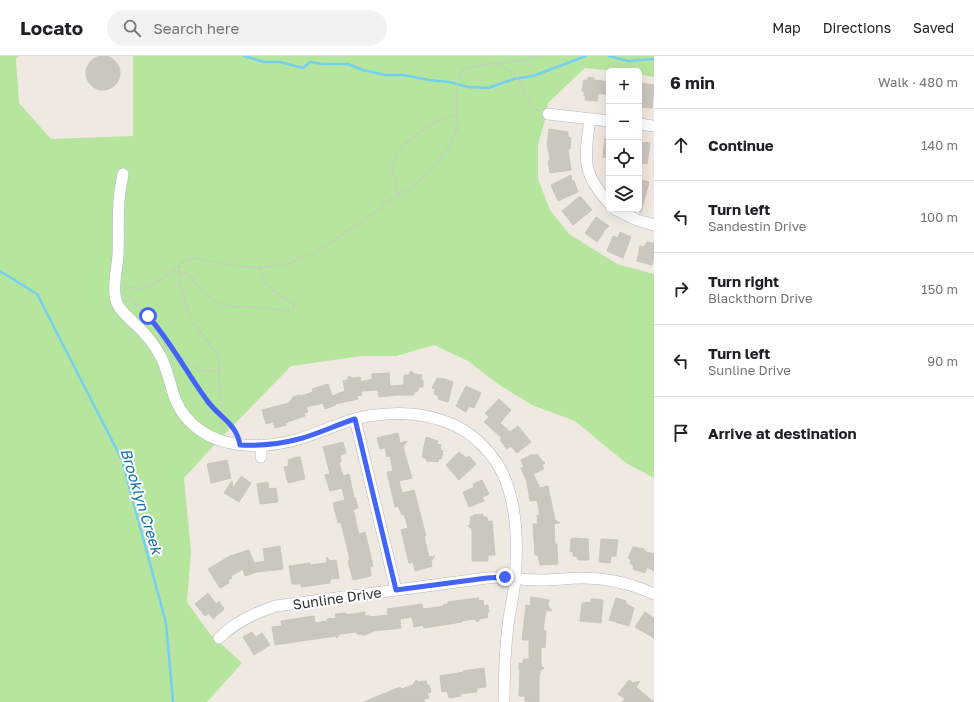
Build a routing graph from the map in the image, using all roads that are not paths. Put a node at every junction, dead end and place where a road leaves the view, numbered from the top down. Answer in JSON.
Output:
{"nodes":[{"id":1,"x":548,"y":114,"type":"road end"},
{"id":2,"x":590,"y":119,"type":"junction"},
{"id":3,"x":606,"y":121,"type":"edge"},
{"id":4,"x":642,"y":124,"type":"edge"},
{"id":5,"x":654,"y":126,"type":"edge"},
{"id":6,"x":123,"y":174,"type":"dead end"},
{"id":7,"x":606,"y":200,"type":"edge"},
{"id":8,"x":621,"y":212,"type":"edge"},
{"id":9,"x":654,"y":225,"type":"edge"},
{"id":10,"x":355,"y":419,"type":"junction"},
{"id":11,"x":261,"y":445,"type":"junction"},
{"id":12,"x":261,"y":457,"type":"dead end"},
{"id":13,"x":515,"y":579,"type":"junction"},
{"id":14,"x":396,"y":590,"type":"junction"},
{"id":15,"x":654,"y":594,"type":"edge"},
{"id":16,"x":255,"y":600,"type":"dead end"},
{"id":17,"x":259,"y":611,"type":"junction"},
{"id":18,"x":219,"y":638,"type":"dead end"},
{"id":19,"x":504,"y":702,"type":"edge"}],
"edges":[{"from":1,"to":2,"type":"street"},
{"from":2,"to":3,"type":"street"},
{"from":2,"to":7,"type":"street"},
{"from":4,"to":5,"type":"street"},
{"from":6,"to":11,"type":"street"},
{"from":8,"to":9,"type":"street"},
{"from":10,"to":11,"type":"street"},
{"from":10,"to":13,"type":"street"},
{"from":10,"to":14,"type":"street"},
{"from":11,"to":12,"type":"street"},
{"from":13,"to":14,"type":"street","name":"Sunline Drive"},
{"from":13,"to":15,"type":"street","name":"Sunline Drive"},
{"from":13,"to":19,"type":"street"},
{"from":14,"to":17,"type":"street","name":"Sunline Drive"},
{"from":16,"to":17,"type":"street"},
{"from":17,"to":18,"type":"street","name":"Sunline Drive"}]}
